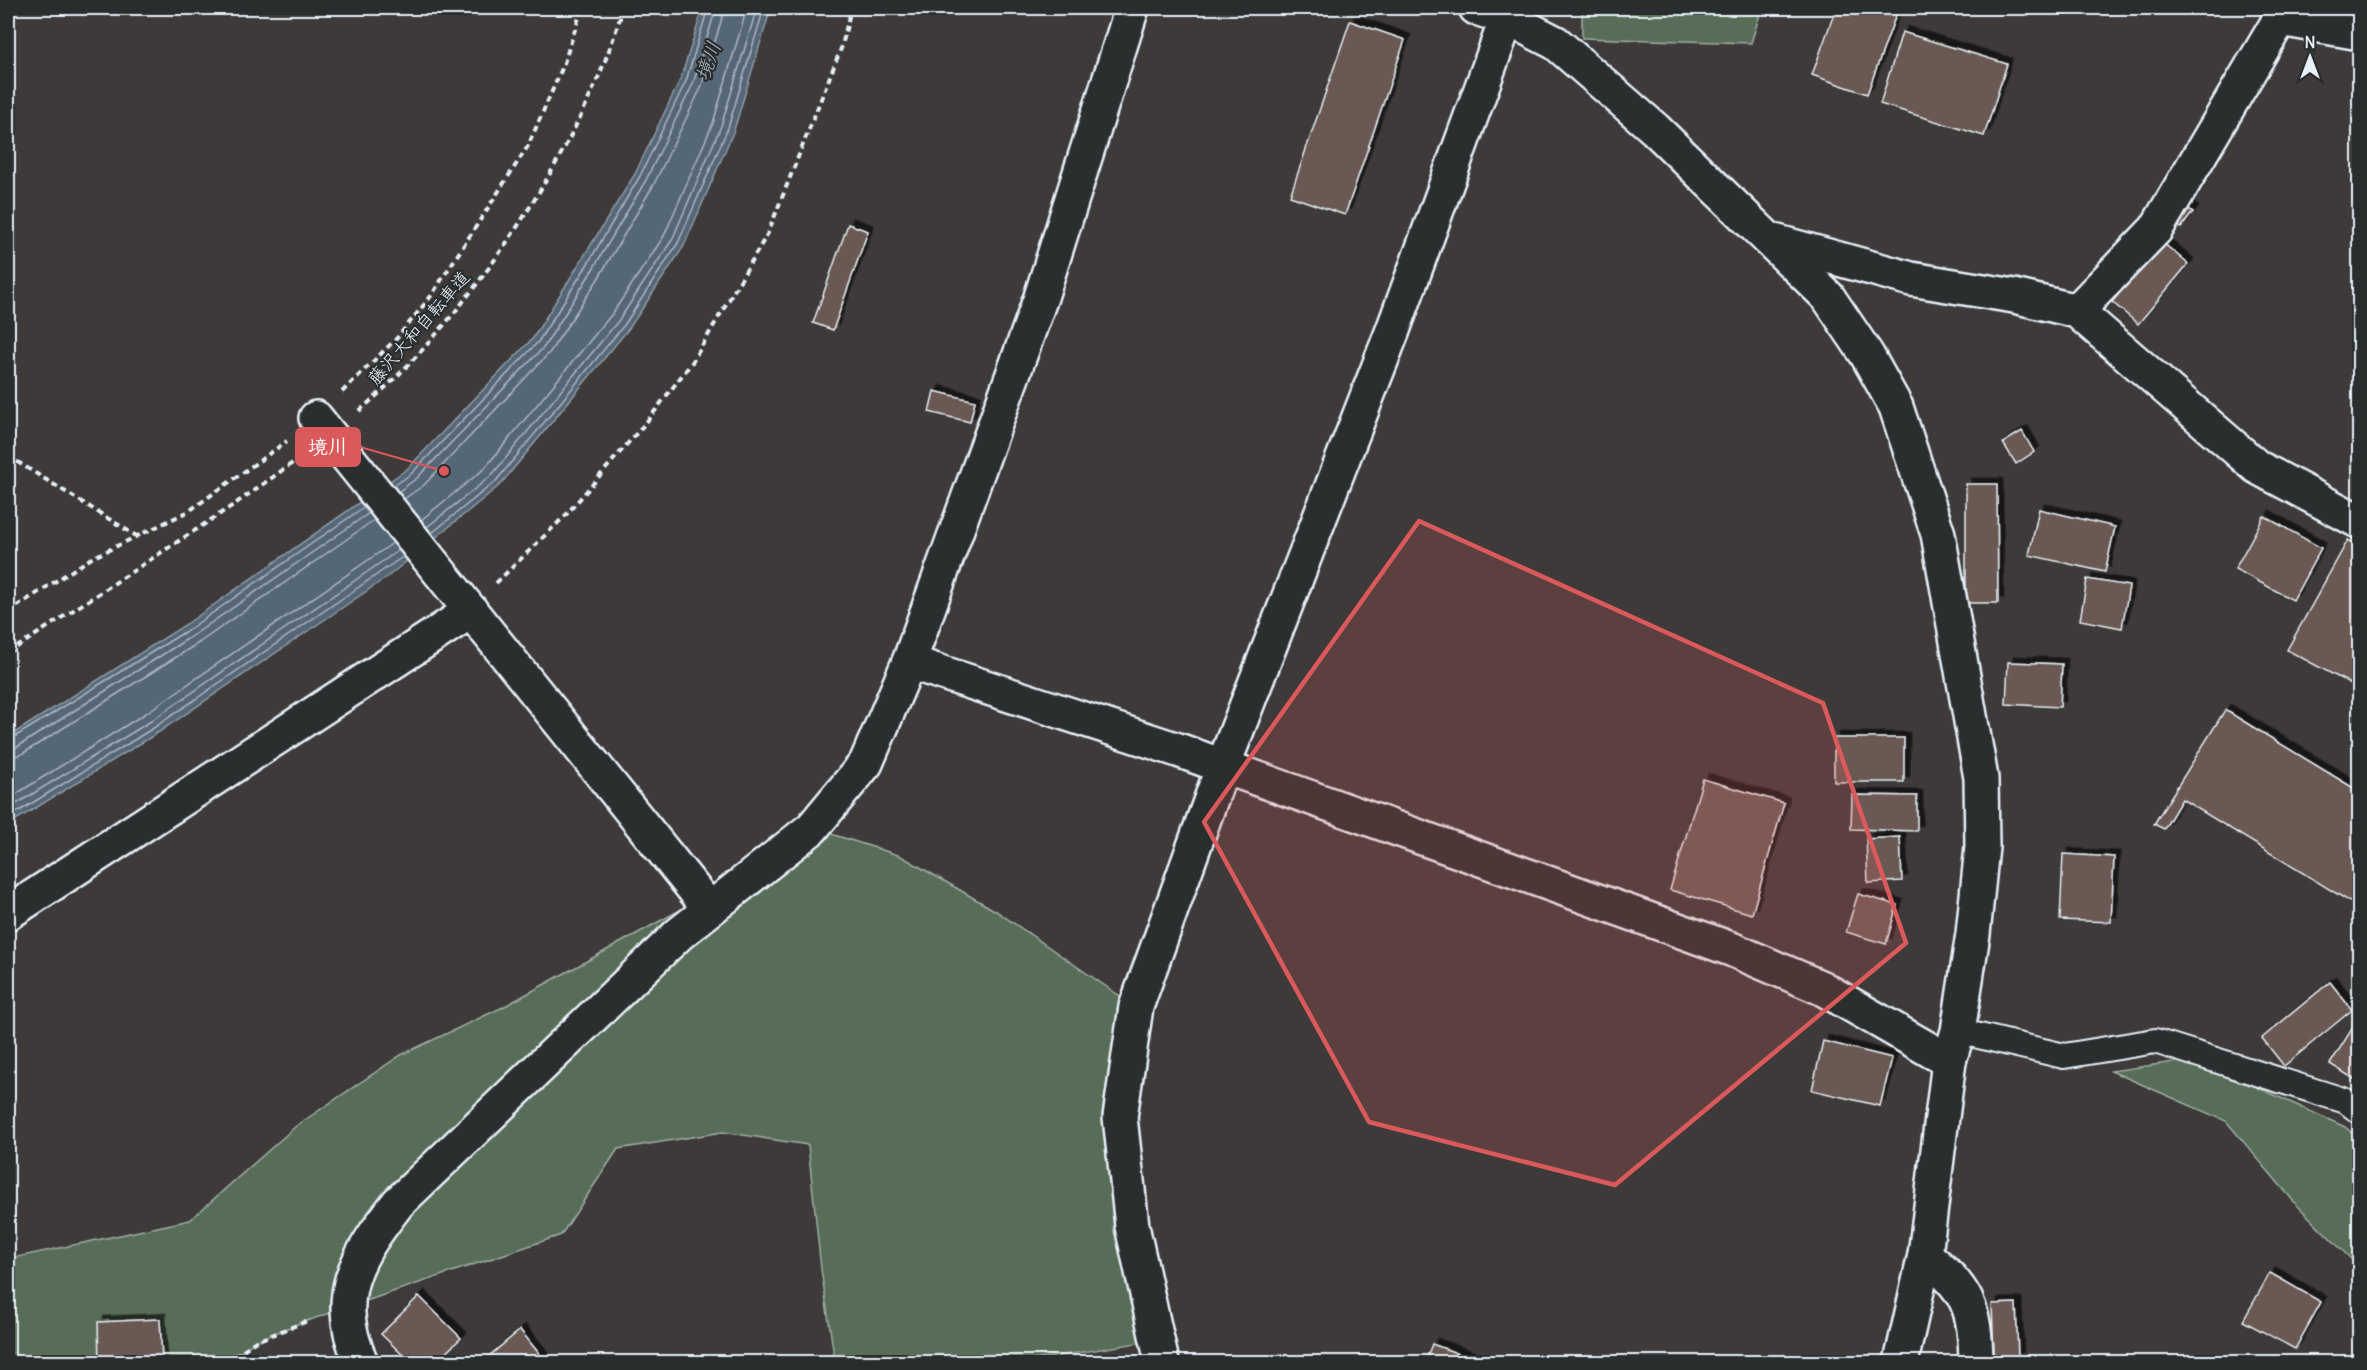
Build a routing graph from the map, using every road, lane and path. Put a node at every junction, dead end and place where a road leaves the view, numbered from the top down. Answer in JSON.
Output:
{"nodes":[{"id":1,"x":582,"y":8,"type":"edge"},
{"id":2,"x":623,"y":8,"type":"edge"},
{"id":3,"x":851,"y":8,"type":"edge"},
{"id":4,"x":1132,"y":8,"type":"edge"},
{"id":5,"x":1476,"y":8,"type":"edge"},
{"id":6,"x":1507,"y":18,"type":"junction"},
{"id":7,"x":2360,"y":33,"type":"edge"},
{"id":8,"x":1772,"y":241,"type":"junction"},
{"id":9,"x":2077,"y":311,"type":"junction"},
{"id":10,"x":328,"y":433,"type":"junction"},
{"id":11,"x":8,"y":456,"type":"edge"},
{"id":12,"x":2360,"y":522,"type":"edge"},
{"id":13,"x":138,"y":537,"type":"junction"},
{"id":14,"x":468,"y":605,"type":"junction"},
{"id":15,"x":8,"y":612,"type":"edge"},
{"id":16,"x":8,"y":653,"type":"edge"},
{"id":17,"x":909,"y":662,"type":"junction"},
{"id":18,"x":1223,"y":766,"type":"junction"},
{"id":19,"x":710,"y":908,"type":"junction"},
{"id":20,"x":8,"y":913,"type":"edge"},
{"id":21,"x":1954,"y":1046,"type":"junction"},
{"id":22,"x":2360,"y":1112,"type":"edge"},
{"id":23,"x":1925,"y":1255,"type":"junction"},
{"id":24,"x":346,"y":1307,"type":"junction"},
{"id":25,"x":226,"y":1362,"type":"edge"},
{"id":26,"x":361,"y":1362,"type":"edge"},
{"id":27,"x":1162,"y":1362,"type":"edge"},
{"id":28,"x":1901,"y":1362,"type":"edge"},
{"id":29,"x":1976,"y":1362,"type":"edge"}],
"edges":[{"from":1,"to":10,"type":"path"},
{"from":2,"to":10,"type":"path","name":"藤沢大和自転車道"},
{"from":3,"to":14,"type":"path"},
{"from":4,"to":17,"type":"street"},
{"from":5,"to":6,"type":"street"},
{"from":6,"to":8,"type":"street"},
{"from":6,"to":18,"type":"street"},
{"from":7,"to":9,"type":"street"},
{"from":8,"to":9,"type":"street"},
{"from":8,"to":21,"type":"street"},
{"from":9,"to":12,"type":"street"},
{"from":10,"to":13,"type":"path"},
{"from":10,"to":14,"type":"street"},
{"from":10,"to":16,"type":"path","name":"藤沢大和自転車道"},
{"from":11,"to":13,"type":"path"},
{"from":13,"to":15,"type":"path"},
{"from":14,"to":19,"type":"street"},
{"from":14,"to":20,"type":"street"},
{"from":17,"to":18,"type":"street"},
{"from":17,"to":19,"type":"street"},
{"from":18,"to":21,"type":"street"},
{"from":18,"to":27,"type":"street"},
{"from":19,"to":24,"type":"street"},
{"from":21,"to":22,"type":"lane"},
{"from":21,"to":23,"type":"street"},
{"from":23,"to":28,"type":"street"},
{"from":23,"to":29,"type":"street"},
{"from":24,"to":25,"type":"path"},
{"from":24,"to":26,"type":"street"}]}
